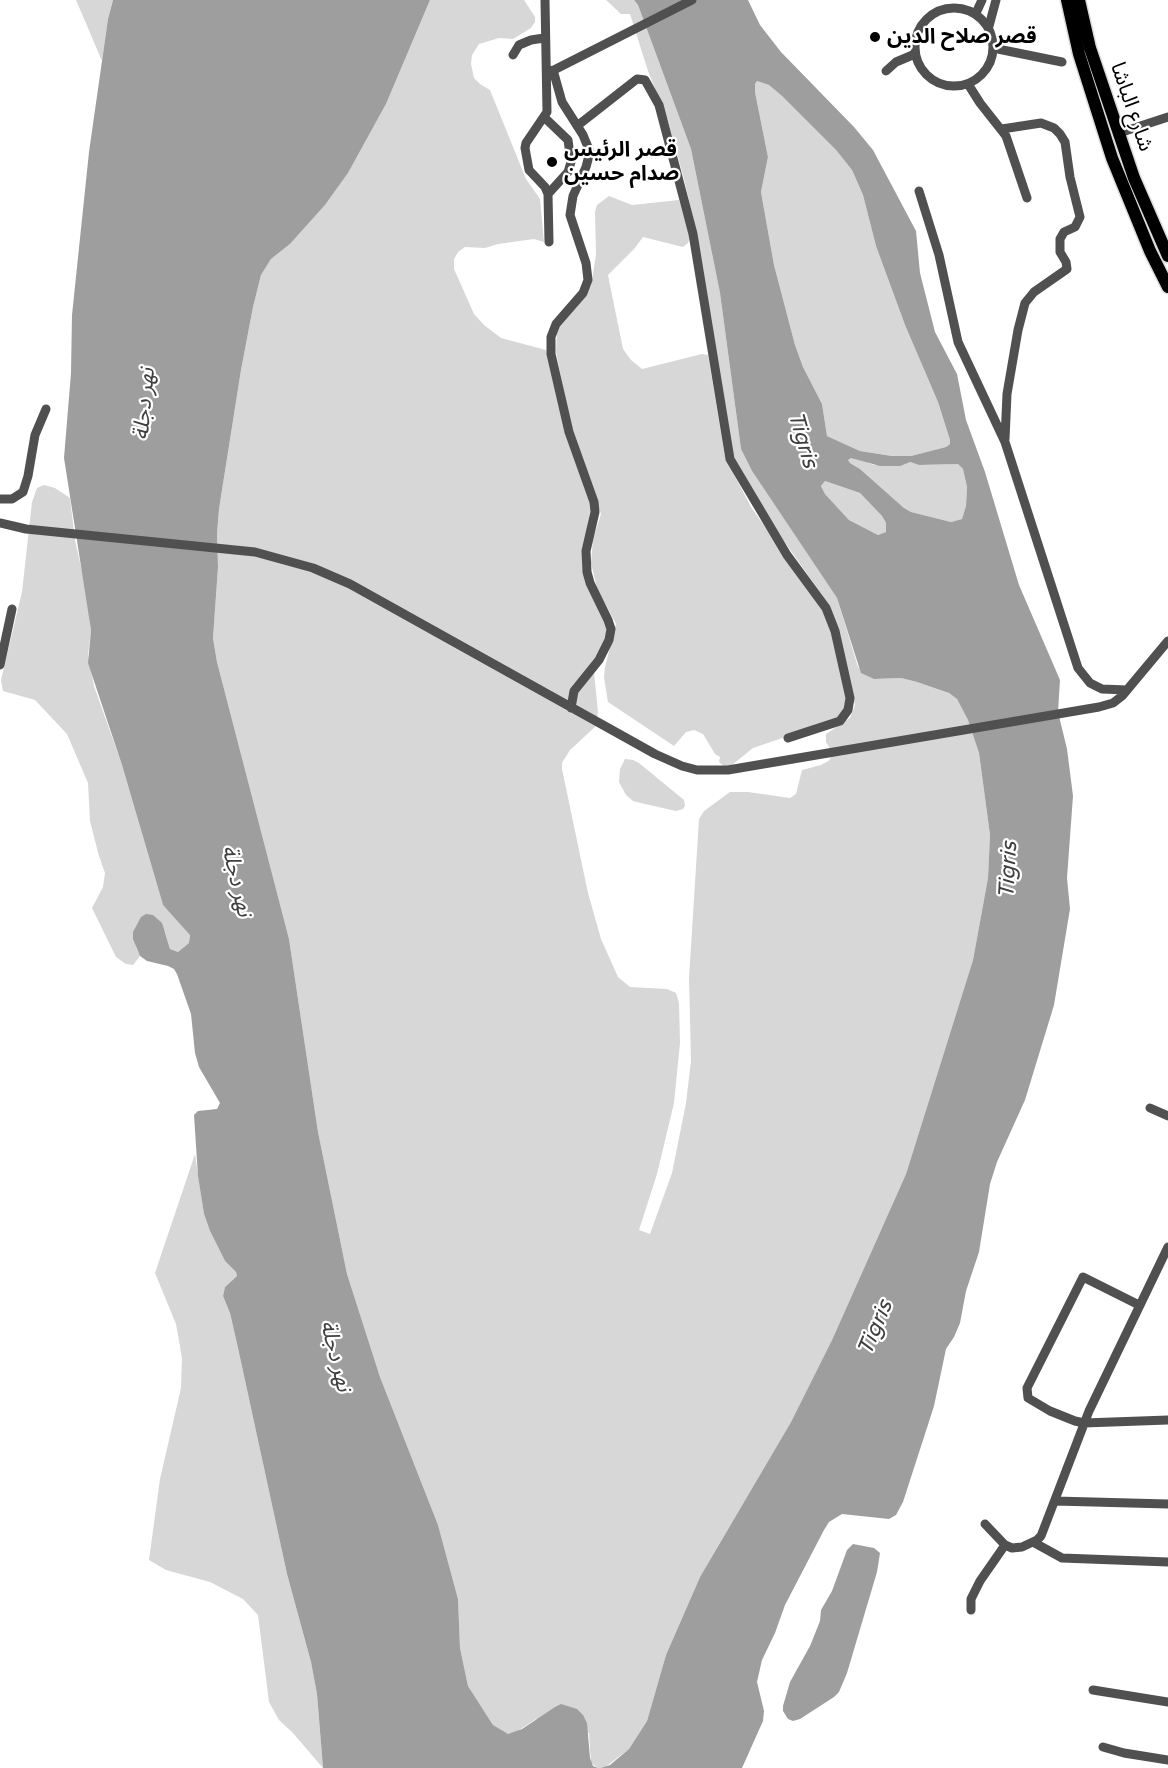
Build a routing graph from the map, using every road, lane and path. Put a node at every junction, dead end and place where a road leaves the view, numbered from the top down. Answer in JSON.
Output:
{"nodes":[{"id":1,"x":545,"y":0,"type":"edge"},
{"id":2,"x":692,"y":0,"type":"edge"},
{"id":3,"x":982,"y":0,"type":"edge"},
{"id":4,"x":996,"y":0,"type":"edge"},
{"id":5,"x":1067,"y":0,"type":"edge"},
{"id":6,"x":1079,"y":0,"type":"edge"},
{"id":7,"x":976,"y":13,"type":"junction"},
{"id":8,"x":989,"y":26,"type":"junction"},
{"id":9,"x":544,"y":38,"type":"junction"},
{"id":10,"x":993,"y":48,"type":"junction"},
{"id":11,"x":915,"y":54,"type":"junction"},
{"id":12,"x":513,"y":55,"type":"dead end"},
{"id":13,"x":1062,"y":62,"type":"dead end"},
{"id":14,"x":886,"y":71,"type":"dead end"},
{"id":15,"x":550,"y":72,"type":"junction"},
{"id":16,"x":968,"y":84,"type":"junction"},
{"id":17,"x":1168,"y":117,"type":"edge"},
{"id":18,"x":545,"y":118,"type":"junction"},
{"id":19,"x":577,"y":126,"type":"junction"},
{"id":20,"x":1002,"y":129,"type":"junction"},
{"id":21,"x":1119,"y":133,"type":"junction"},
{"id":22,"x":919,"y":191,"type":"dead end"},
{"id":23,"x":548,"y":194,"type":"junction"},
{"id":24,"x":1027,"y":198,"type":"dead end"},
{"id":25,"x":549,"y":242,"type":"dead end"},
{"id":26,"x":1165,"y":243,"type":"edge"},
{"id":27,"x":1150,"y":251,"type":"junction"},
{"id":28,"x":1168,"y":256,"type":"edge"},
{"id":29,"x":1168,"y":287,"type":"edge"},
{"id":30,"x":46,"y":409,"type":"dead end"},
{"id":31,"x":1005,"y":442,"type":"junction"},
{"id":32,"x":0,"y":499,"type":"edge"},
{"id":33,"x":0,"y":523,"type":"edge"},
{"id":34,"x":12,"y":609,"type":"dead end"},
{"id":35,"x":1168,"y":641,"type":"edge"},
{"id":36,"x":0,"y":665,"type":"edge"},
{"id":37,"x":1126,"y":690,"type":"junction"},
{"id":38,"x":571,"y":708,"type":"junction"},
{"id":39,"x":788,"y":738,"type":"dead end"},
{"id":40,"x":1150,"y":1108,"type":"dead end"},
{"id":41,"x":1168,"y":1116,"type":"edge"},
{"id":42,"x":1168,"y":1247,"type":"edge"},
{"id":43,"x":1139,"y":1305,"type":"junction"},
{"id":44,"x":1168,"y":1420,"type":"edge"},
{"id":45,"x":1084,"y":1423,"type":"junction"},
{"id":46,"x":1055,"y":1501,"type":"junction"},
{"id":47,"x":1168,"y":1504,"type":"edge"},
{"id":48,"x":985,"y":1524,"type":"dead end"},
{"id":49,"x":1033,"y":1542,"type":"junction"},
{"id":50,"x":1005,"y":1545,"type":"junction"},
{"id":51,"x":1168,"y":1562,"type":"edge"},
{"id":52,"x":971,"y":1610,"type":"dead end"},
{"id":53,"x":1093,"y":1690,"type":"dead end"},
{"id":54,"x":1168,"y":1702,"type":"edge"},
{"id":55,"x":1103,"y":1747,"type":"dead end"},
{"id":56,"x":1168,"y":1760,"type":"edge"}],
"edges":[{"from":1,"to":9,"type":"street"},
{"from":2,"to":15,"type":"street"},
{"from":3,"to":7,"type":"street"},
{"from":4,"to":8,"type":"street"},
{"from":5,"to":27,"type":"main road"},
{"from":6,"to":21,"type":"main road","name":"شارع الباشا"},
{"from":7,"to":8,"type":"street"},
{"from":7,"to":11,"type":"street"},
{"from":8,"to":10,"type":"street"},
{"from":9,"to":12,"type":"street"},
{"from":9,"to":15,"type":"street"},
{"from":10,"to":13,"type":"street"},
{"from":10,"to":16,"type":"street"},
{"from":11,"to":14,"type":"street"},
{"from":11,"to":16,"type":"street"},
{"from":15,"to":18,"type":"street"},
{"from":15,"to":19,"type":"street"},
{"from":16,"to":20,"type":"street"},
{"from":17,"to":21,"type":"street"},
{"from":18,"to":23,"type":"street"},
{"from":18,"to":23,"type":"street"},
{"from":19,"to":38,"type":"street"},
{"from":19,"to":39,"type":"street"},
{"from":20,"to":24,"type":"street"},
{"from":20,"to":31,"type":"street"},
{"from":21,"to":26,"type":"main road","name":"شارع الباشا"},
{"from":22,"to":31,"type":"street"},
{"from":23,"to":25,"type":"street"},
{"from":26,"to":27,"type":"street"},
{"from":26,"to":28,"type":"main road","name":"شارع الباشا"},
{"from":27,"to":29,"type":"main road"},
{"from":30,"to":32,"type":"street"},
{"from":31,"to":37,"type":"street"},
{"from":33,"to":38,"type":"street"},
{"from":34,"to":36,"type":"street"},
{"from":35,"to":37,"type":"street"},
{"from":37,"to":38,"type":"street"},
{"from":40,"to":41,"type":"street"},
{"from":42,"to":43,"type":"street"},
{"from":43,"to":45,"type":"street"},
{"from":43,"to":45,"type":"street"},
{"from":44,"to":45,"type":"street"},
{"from":45,"to":46,"type":"street"},
{"from":46,"to":47,"type":"street"},
{"from":46,"to":49,"type":"street"},
{"from":48,"to":50,"type":"street"},
{"from":49,"to":50,"type":"street"},
{"from":49,"to":51,"type":"street"},
{"from":50,"to":52,"type":"street"},
{"from":53,"to":54,"type":"street"},
{"from":55,"to":56,"type":"street"}]}
